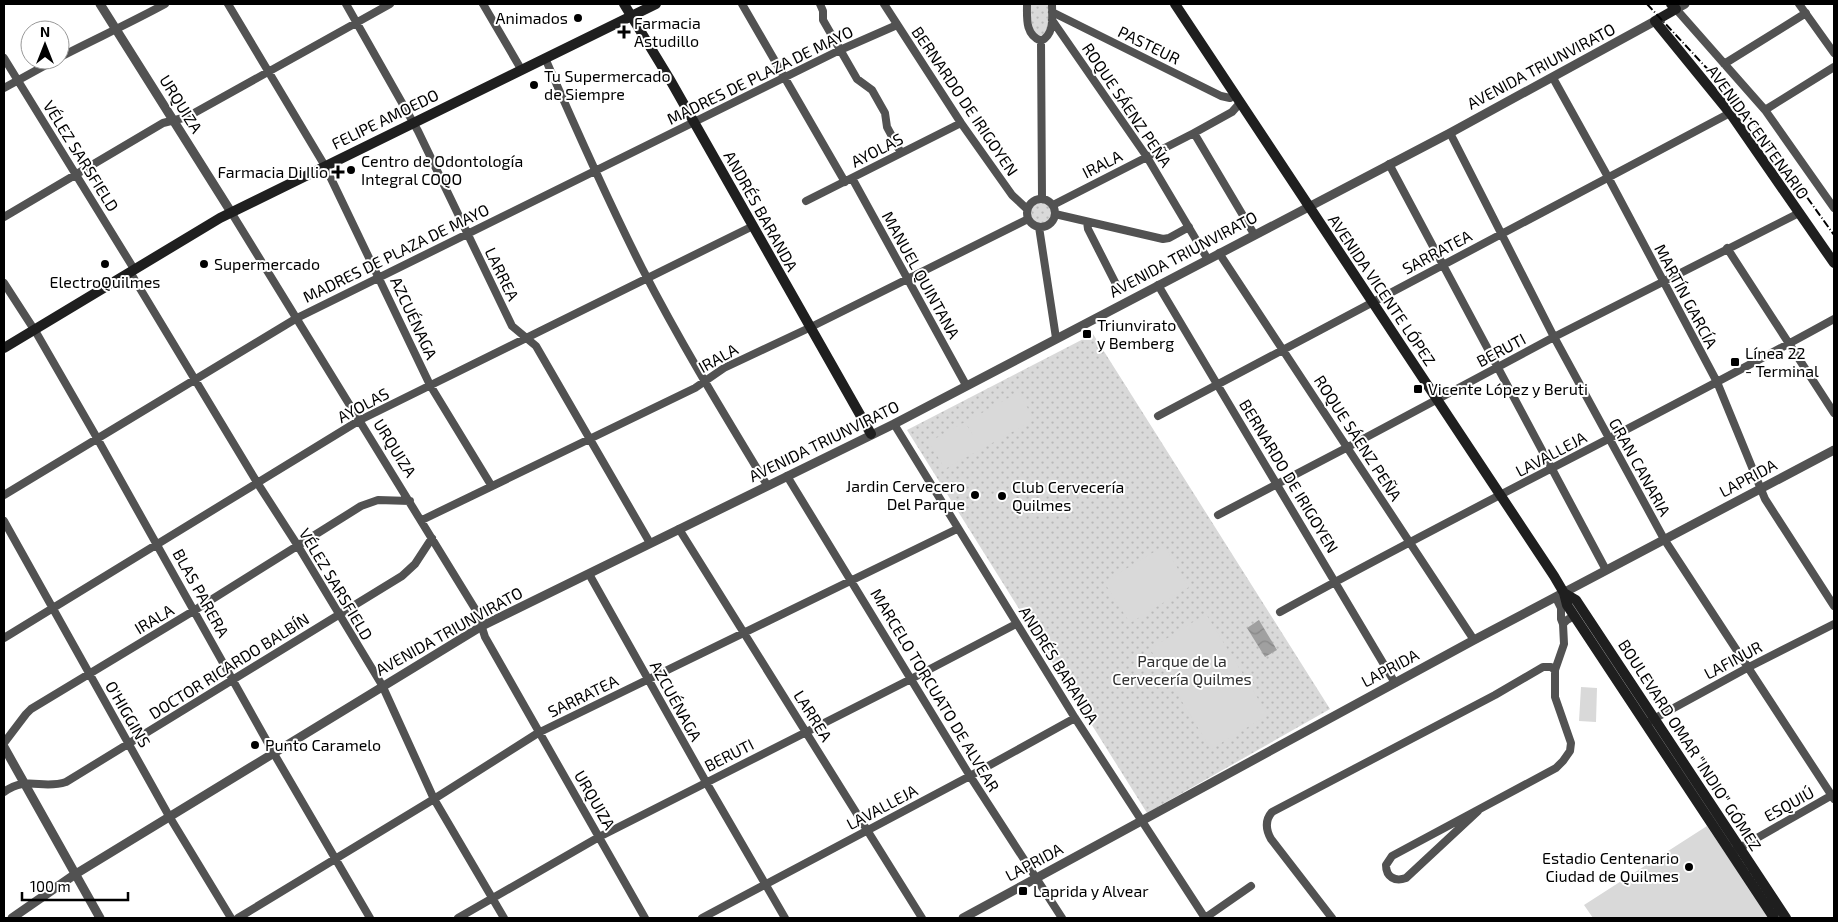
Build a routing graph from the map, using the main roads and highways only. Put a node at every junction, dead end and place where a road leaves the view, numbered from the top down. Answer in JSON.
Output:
{"nodes":[{"id":1,"x":624,"y":4,"type":"edge"},
{"id":2,"x":656,"y":4,"type":"edge"},
{"id":3,"x":1175,"y":4,"type":"edge"},
{"id":4,"x":1677,"y":5,"type":"edge"},
{"id":5,"x":632,"y":16,"type":"junction"},
{"id":6,"x":1655,"y":21,"type":"joint"},
{"id":7,"x":1834,"y":263,"type":"edge"},
{"id":8,"x":4,"y":348,"type":"edge"},
{"id":9,"x":871,"y":434,"type":"road end"},
{"id":10,"x":1560,"y":595,"type":"junction"},
{"id":11,"x":1650,"y":721,"type":"junction"},
{"id":12,"x":1735,"y":850,"type":"junction"},
{"id":13,"x":1774,"y":918,"type":"edge"},
{"id":14,"x":1786,"y":918,"type":"edge"}],
"edges":[{"from":1,"to":5,"type":"main road","name":"ANDRÉS BARANDA"},
{"from":2,"to":5,"type":"main road","name":"FELIPE AMOEDO"},
{"from":3,"to":10,"type":"main road","name":"AVENIDA VICENTE LÓPEZ"},
{"from":4,"to":6,"type":"main road","name":"AVENIDA TRIUNVIRATO"},
{"from":5,"to":8,"type":"main road","name":"FELIPE AMOEDO"},
{"from":5,"to":9,"type":"main road","name":"ANDRÉS BARANDA"},
{"from":6,"to":7,"type":"main road","name":"AVENIDA CENTENARIO"},
{"from":10,"to":11,"type":"main road"},
{"from":10,"to":11,"type":"main road","name":"BOULEVARD OMAR \"INDIO\" GÓMEZ"},
{"from":11,"to":12,"type":"main road"},
{"from":12,"to":13,"type":"main road"},
{"from":12,"to":14,"type":"main road","name":"BOULEVARD OMAR \"INDIO\" GÓMEZ"}]}
